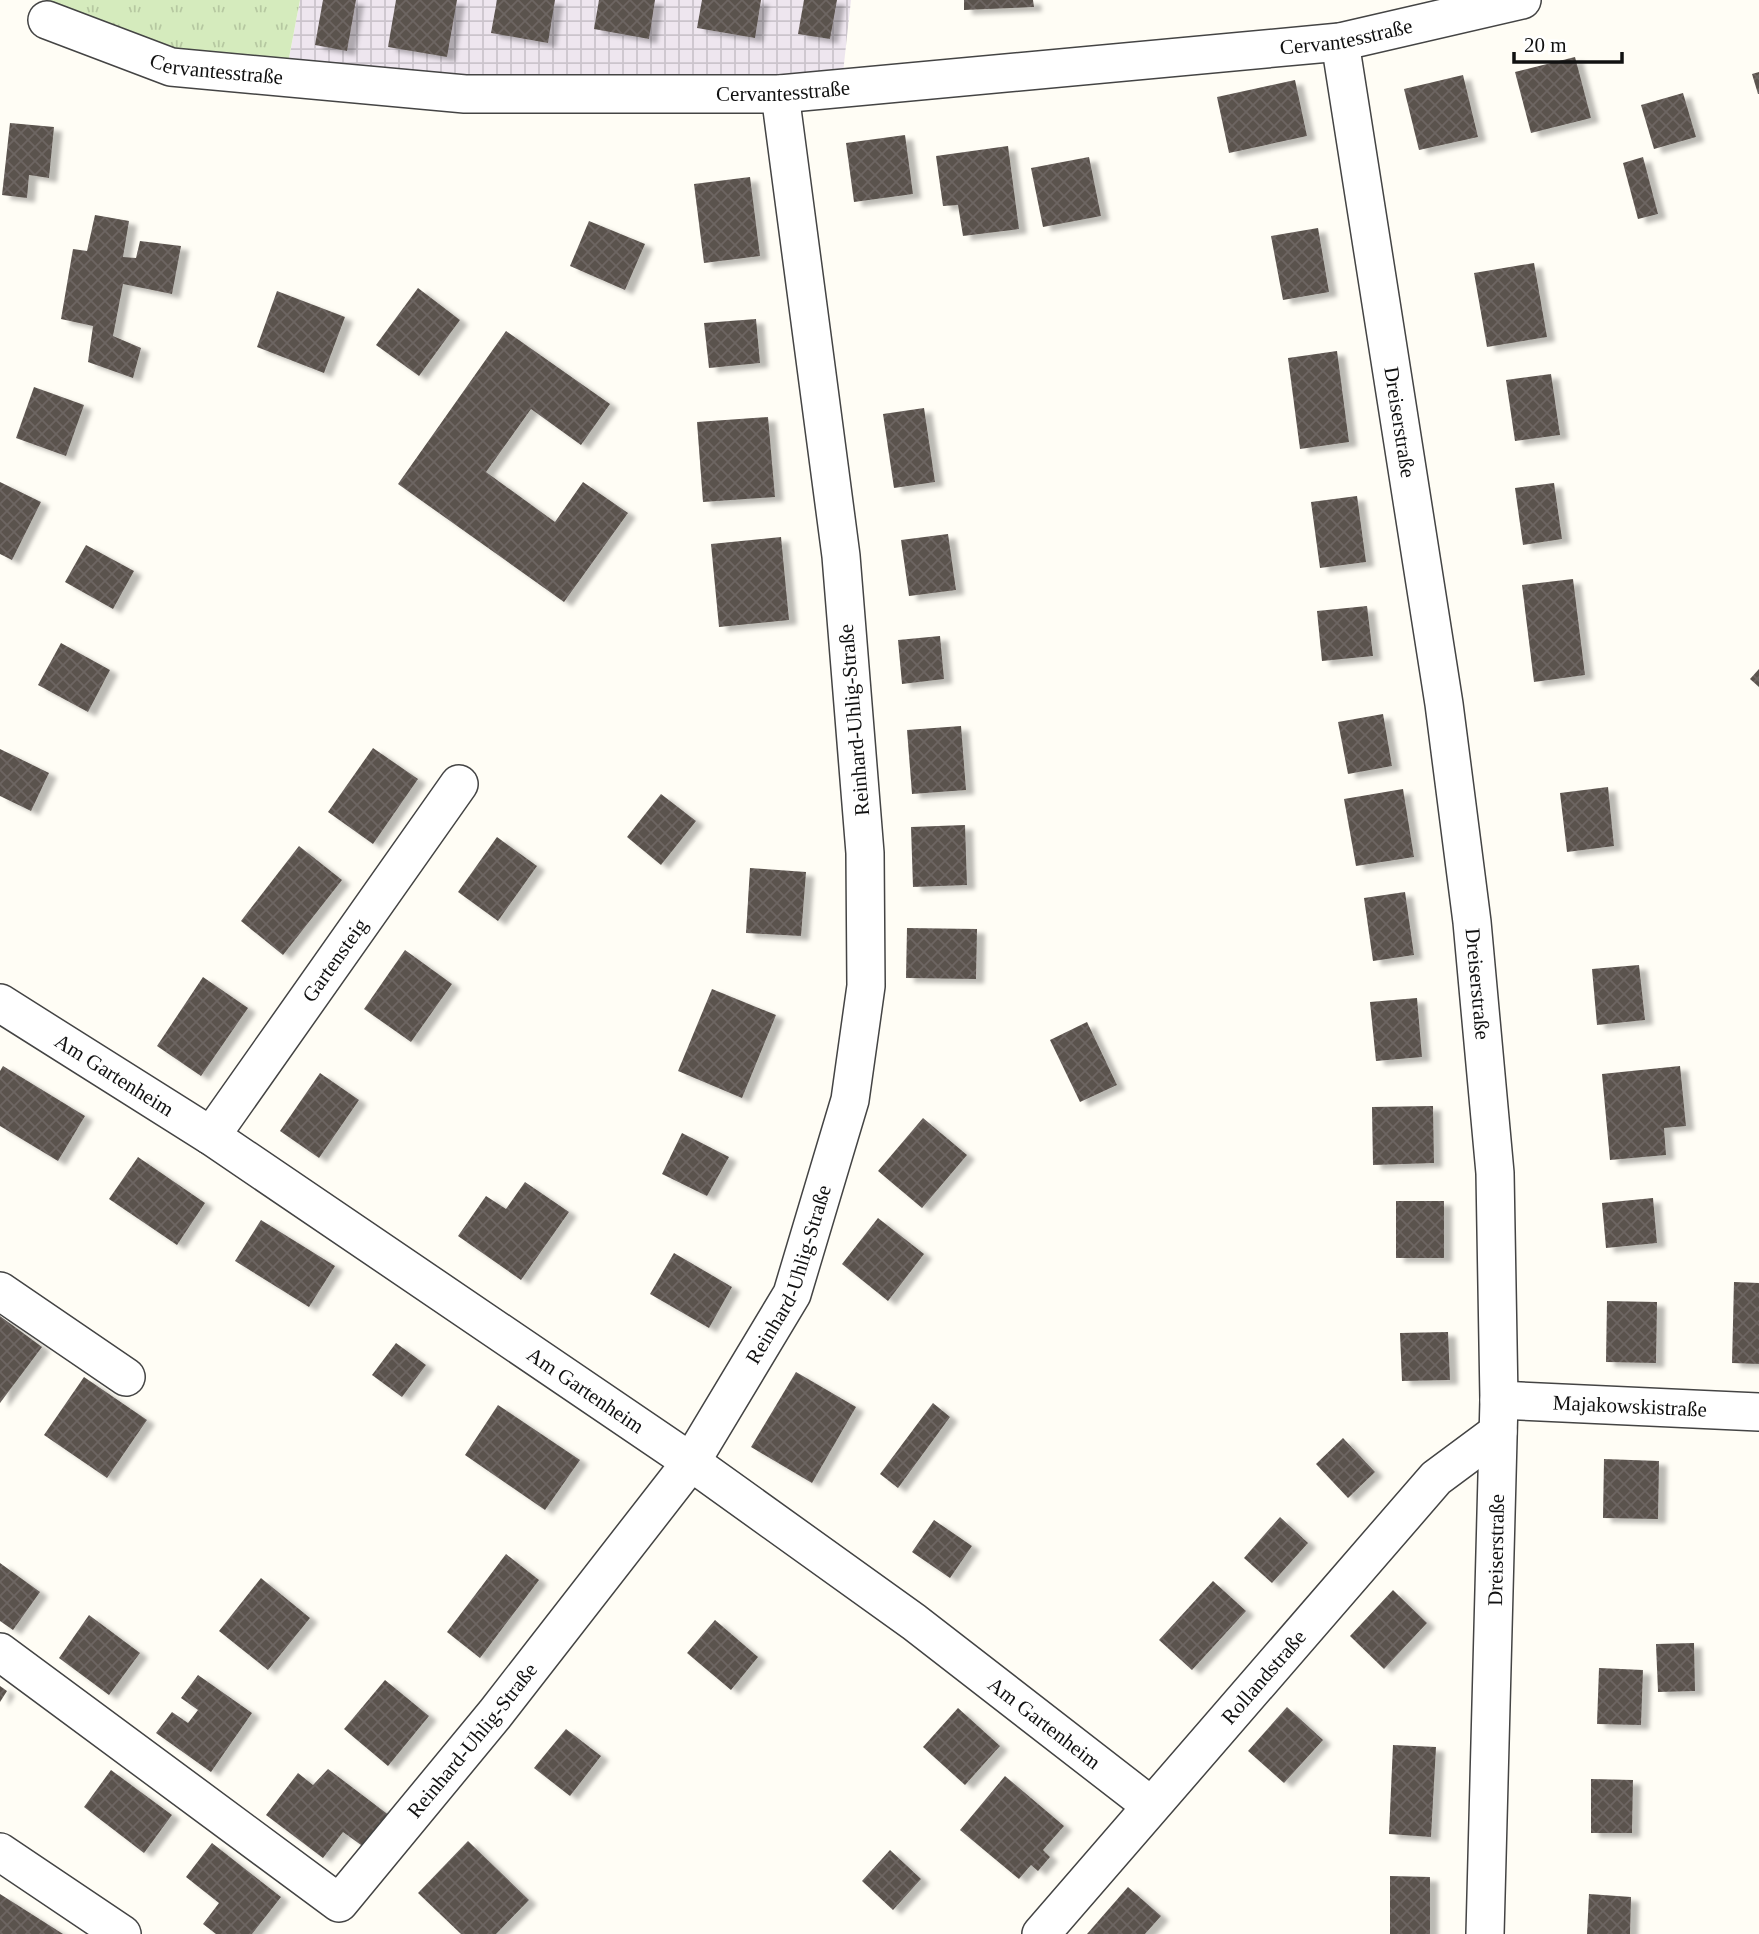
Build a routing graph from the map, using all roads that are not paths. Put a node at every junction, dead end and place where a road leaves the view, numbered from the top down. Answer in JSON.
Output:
{"nodes":[{"id":1,"x":1522,"y":0,"type":"edge"},
{"id":2,"x":47,"y":20,"type":"dead end"},
{"id":3,"x":1340,"y":42,"type":"junction"},
{"id":4,"x":780,"y":94,"type":"junction"},
{"id":5,"x":459,"y":784,"type":"dead end"},
{"id":6,"x":0,"y":1003,"type":"edge"},
{"id":7,"x":211,"y":1136,"type":"junction"},
{"id":8,"x":0,"y":1291,"type":"edge"},
{"id":9,"x":126,"y":1377,"type":"dead end"},
{"id":10,"x":1759,"y":1412,"type":"edge"},
{"id":11,"x":1499,"y":1416,"type":"junction"},
{"id":12,"x":691,"y":1462,"type":"junction"},
{"id":13,"x":0,"y":1652,"type":"edge"},
{"id":14,"x":1150,"y":1805,"type":"junction"},
{"id":15,"x":0,"y":1852,"type":"edge"},
{"id":16,"x":122,"y":1934,"type":"edge"},
{"id":17,"x":1041,"y":1934,"type":"edge"},
{"id":18,"x":1485,"y":1934,"type":"edge"}],
"edges":[{"from":1,"to":3,"type":"street","name":"Cervantesstraße"},
{"from":2,"to":4,"type":"street","name":"Cervantesstraße"},
{"from":3,"to":4,"type":"street","name":"Cervantesstraße"},
{"from":3,"to":11,"type":"street","name":"Dreiserstraße"},
{"from":4,"to":12,"type":"street","name":"Reinhard-Uhlig-Straße"},
{"from":5,"to":7,"type":"street","name":"Gartensteig"},
{"from":6,"to":7,"type":"street","name":"Am Gartenheim"},
{"from":7,"to":12,"type":"street","name":"Am Gartenheim"},
{"from":8,"to":9,"type":"street"},
{"from":10,"to":11,"type":"street","name":"Majakowskistraße"},
{"from":11,"to":14,"type":"street","name":"Rollandstraße"},
{"from":11,"to":18,"type":"street","name":"Dreiserstraße"},
{"from":12,"to":13,"type":"street","name":"Reinhard-Uhlig-Straße"},
{"from":12,"to":14,"type":"street","name":"Am Gartenheim"},
{"from":14,"to":17,"type":"street","name":"Rollandstraße"},
{"from":15,"to":16,"type":"street"}]}
